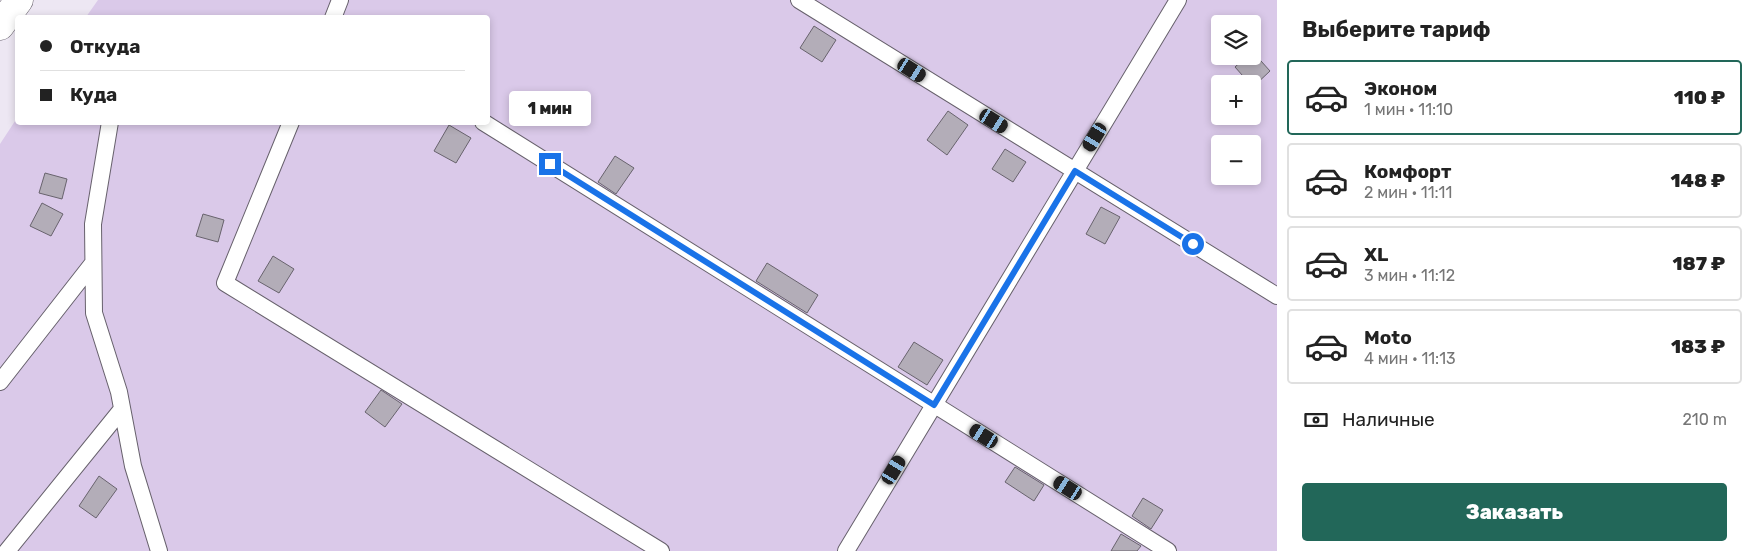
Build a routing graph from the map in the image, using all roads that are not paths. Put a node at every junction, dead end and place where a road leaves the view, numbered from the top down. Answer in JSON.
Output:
{"nodes":[{"id":1,"x":340,"y":0,"type":"edge"},
{"id":2,"x":799,"y":0,"type":"edge"},
{"id":3,"x":1178,"y":0,"type":"edge"},
{"id":4,"x":334,"y":15,"type":"edge"},
{"id":5,"x":110,"y":125,"type":"edge"},
{"id":6,"x":290,"y":125,"type":"edge"},
{"id":7,"x":488,"y":125,"type":"edge"},
{"id":8,"x":1075,"y":171,"type":"junction"},
{"id":9,"x":93,"y":263,"type":"junction"},
{"id":10,"x":1277,"y":296,"type":"edge"},
{"id":11,"x":0,"y":382,"type":"edge"},
{"id":12,"x":934,"y":405,"type":"junction"},
{"id":13,"x":122,"y":409,"type":"junction"},
{"id":14,"x":7,"y":551,"type":"edge"},
{"id":15,"x":159,"y":551,"type":"edge"},
{"id":16,"x":661,"y":551,"type":"edge"},
{"id":17,"x":846,"y":551,"type":"edge"},
{"id":18,"x":1168,"y":551,"type":"edge"}],
"edges":[{"from":1,"to":4,"type":"lane"},
{"from":2,"to":8,"type":"lane"},
{"from":3,"to":8,"type":"lane"},
{"from":5,"to":9,"type":"lane"},
{"from":6,"to":16,"type":"lane"},
{"from":7,"to":12,"type":"lane"},
{"from":8,"to":10,"type":"lane"},
{"from":8,"to":12,"type":"lane"},
{"from":9,"to":11,"type":"lane"},
{"from":9,"to":13,"type":"lane"},
{"from":12,"to":17,"type":"lane"},
{"from":12,"to":18,"type":"lane"},
{"from":13,"to":14,"type":"lane"},
{"from":13,"to":15,"type":"lane"}]}
